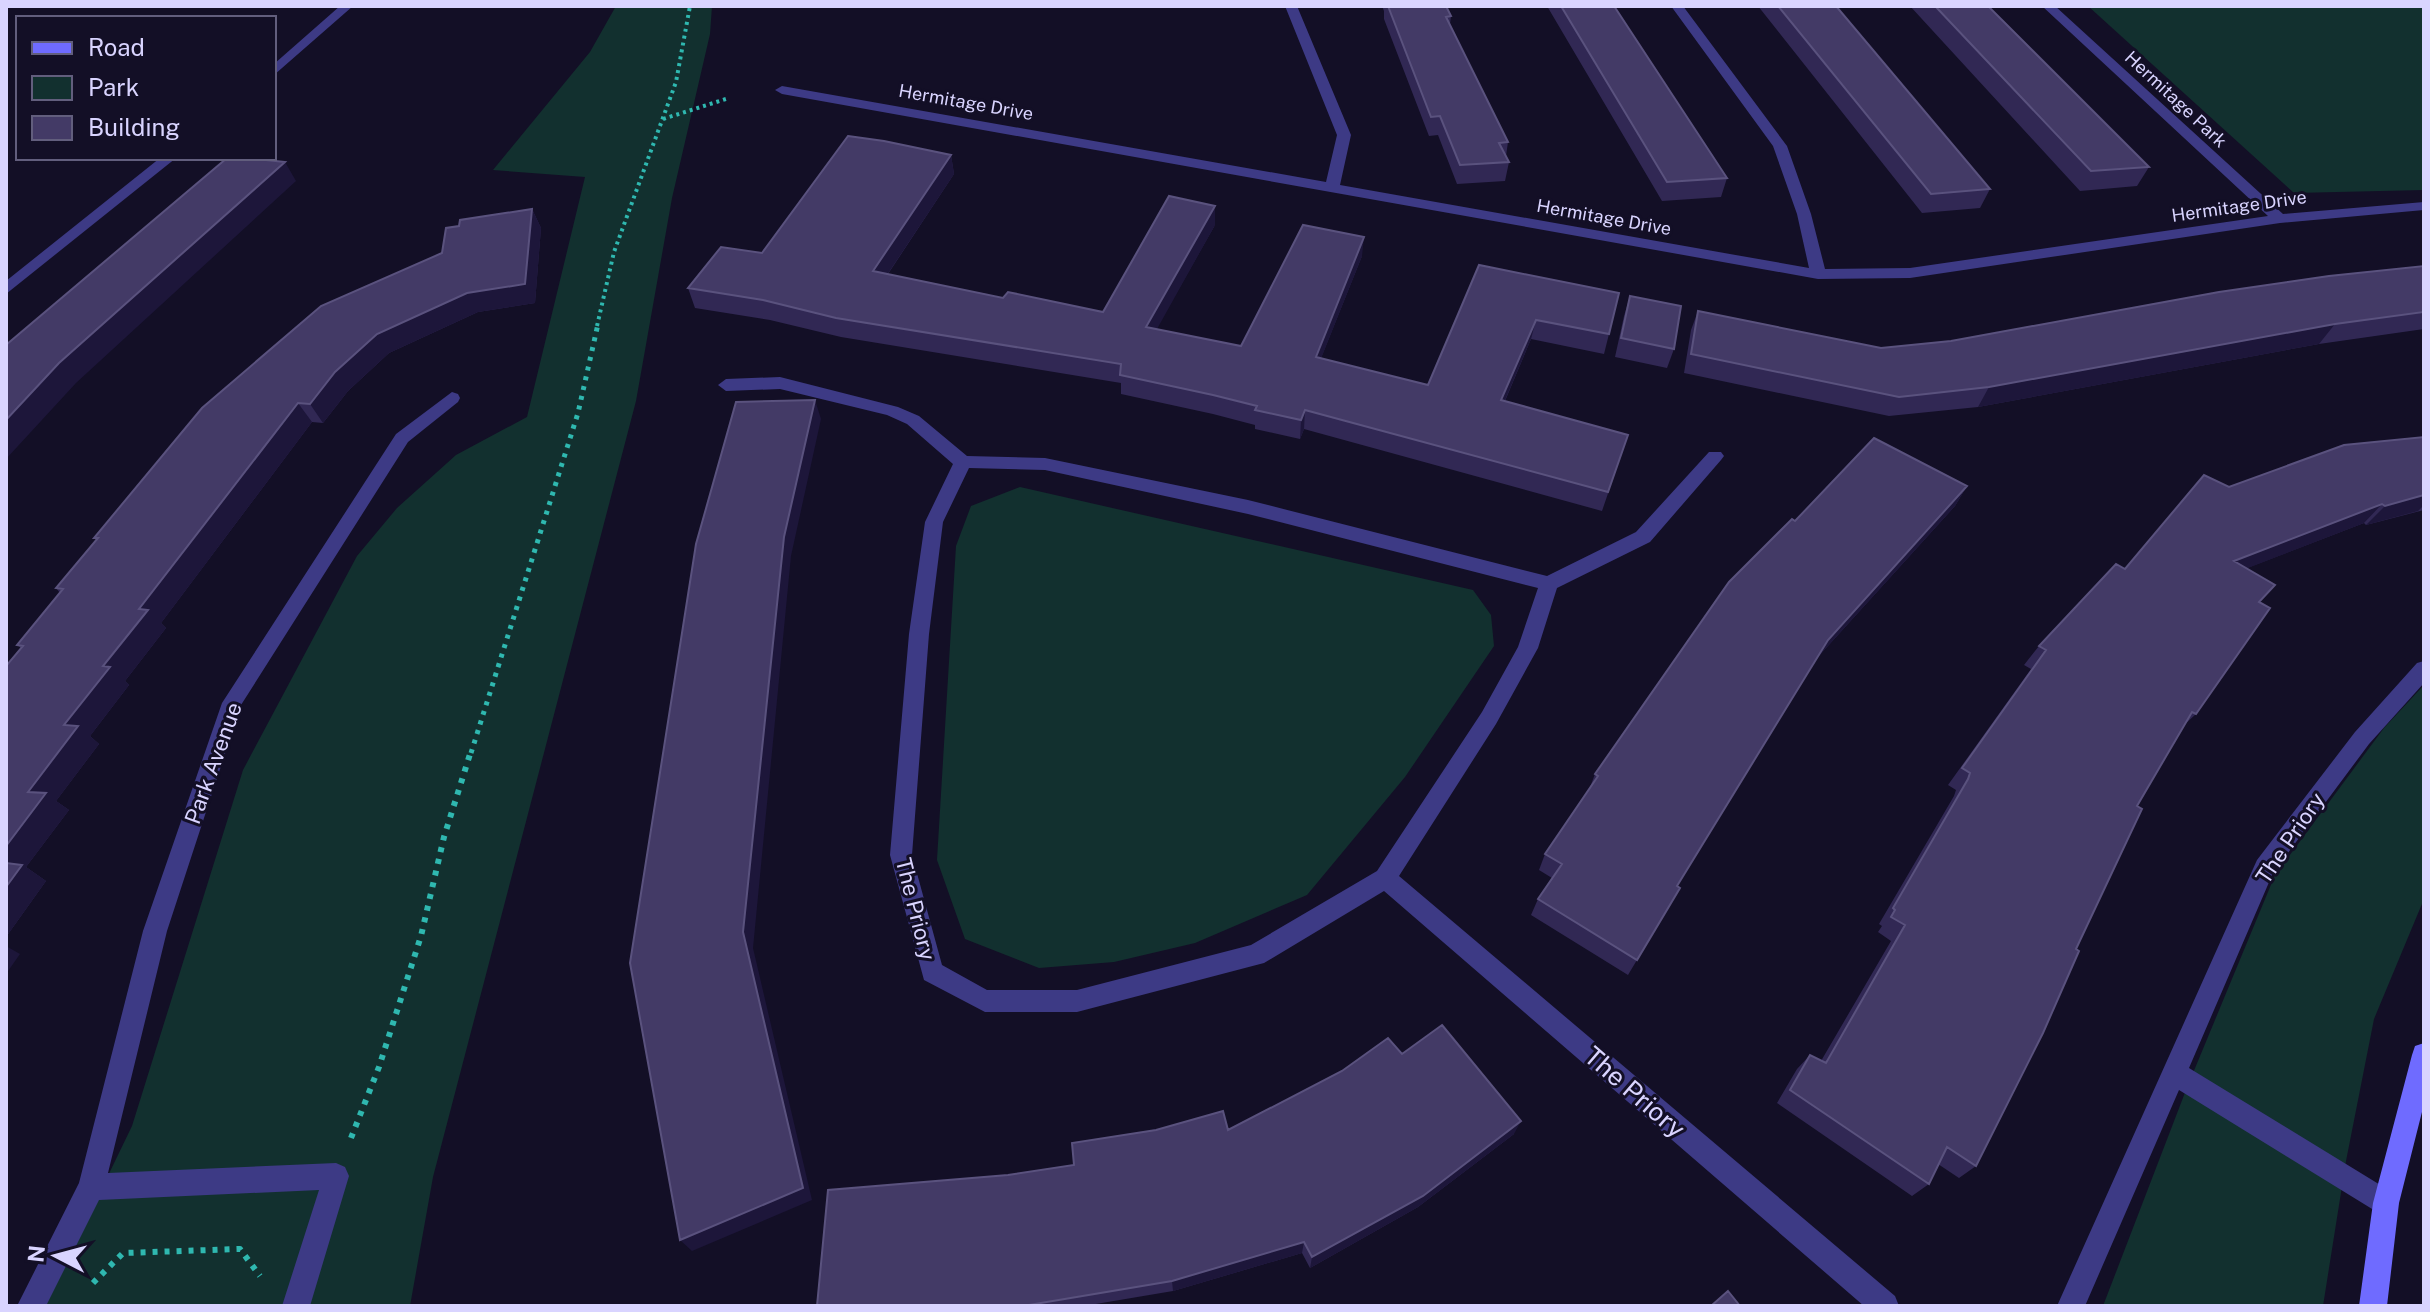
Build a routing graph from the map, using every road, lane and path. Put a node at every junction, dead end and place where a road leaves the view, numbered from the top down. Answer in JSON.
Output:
{"nodes":[{"id":1,"x":347,"y":6,"type":"edge"},
{"id":2,"x":690,"y":6,"type":"edge"},
{"id":3,"x":1291,"y":6,"type":"edge"},
{"id":4,"x":1677,"y":6,"type":"edge"},
{"id":5,"x":2048,"y":6,"type":"edge"},
{"id":6,"x":276,"y":69,"type":"edge"},
{"id":7,"x":782,"y":90,"type":"dead end"},
{"id":8,"x":729,"y":98,"type":"dead end"},
{"id":9,"x":662,"y":119,"type":"junction"},
{"id":10,"x":167,"y":160,"type":"edge"},
{"id":11,"x":1332,"y":186,"type":"junction"},
{"id":12,"x":2424,"y":206,"type":"edge"},
{"id":13,"x":2280,"y":219,"type":"junction"},
{"id":14,"x":1818,"y":274,"type":"junction"},
{"id":15,"x":6,"y":289,"type":"edge"},
{"id":16,"x":726,"y":385,"type":"dead end"},
{"id":17,"x":452,"y":398,"type":"dead end"},
{"id":18,"x":1715,"y":456,"type":"dead end"},
{"id":19,"x":963,"y":462,"type":"junction"},
{"id":20,"x":1549,"y":584,"type":"junction"},
{"id":21,"x":2424,"y":669,"type":"edge"},
{"id":22,"x":1385,"y":878,"type":"junction"},
{"id":23,"x":2424,"y":1055,"type":"edge"},
{"id":24,"x":2176,"y":1074,"type":"junction"},
{"id":25,"x":336,"y":1176,"type":"junction"},
{"id":26,"x":91,"y":1187,"type":"junction"},
{"id":27,"x":2386,"y":1203,"type":"junction"},
{"id":28,"x":268,"y":1286,"type":"dead end"},
{"id":29,"x":81,"y":1295,"type":"dead end"},
{"id":30,"x":31,"y":1306,"type":"edge"},
{"id":31,"x":296,"y":1306,"type":"edge"},
{"id":32,"x":1885,"y":1306,"type":"edge"},
{"id":33,"x":2071,"y":1306,"type":"edge"},
{"id":34,"x":2373,"y":1306,"type":"edge"}],
"edges":[{"from":1,"to":6,"type":"street"},
{"from":2,"to":9,"type":"path"},
{"from":3,"to":11,"type":"street"},
{"from":4,"to":14,"type":"street"},
{"from":5,"to":13,"type":"street","name":"Hermitage Park"},
{"from":7,"to":11,"type":"street","name":"Hermitage Drive"},
{"from":8,"to":9,"type":"path"},
{"from":9,"to":25,"type":"path"},
{"from":10,"to":15,"type":"street"},
{"from":11,"to":14,"type":"street","name":"Hermitage Drive"},
{"from":12,"to":13,"type":"street","name":"Hermitage Drive"},
{"from":13,"to":14,"type":"street","name":"Hermitage Drive"},
{"from":16,"to":19,"type":"street"},
{"from":17,"to":26,"type":"street","name":"Park Avenue"},
{"from":18,"to":20,"type":"street"},
{"from":19,"to":20,"type":"street"},
{"from":19,"to":22,"type":"street","name":"The Priory"},
{"from":20,"to":22,"type":"street","name":"The Priory"},
{"from":21,"to":24,"type":"street","name":"The Priory"},
{"from":22,"to":32,"type":"street","name":"The Priory"},
{"from":23,"to":27,"type":"main road"},
{"from":24,"to":27,"type":"street"},
{"from":24,"to":33,"type":"street","name":"The Priory"},
{"from":25,"to":26,"type":"street"},
{"from":25,"to":31,"type":"street"},
{"from":26,"to":30,"type":"street","name":"Park Avenue"},
{"from":27,"to":34,"type":"main road"},
{"from":28,"to":29,"type":"path"}]}
